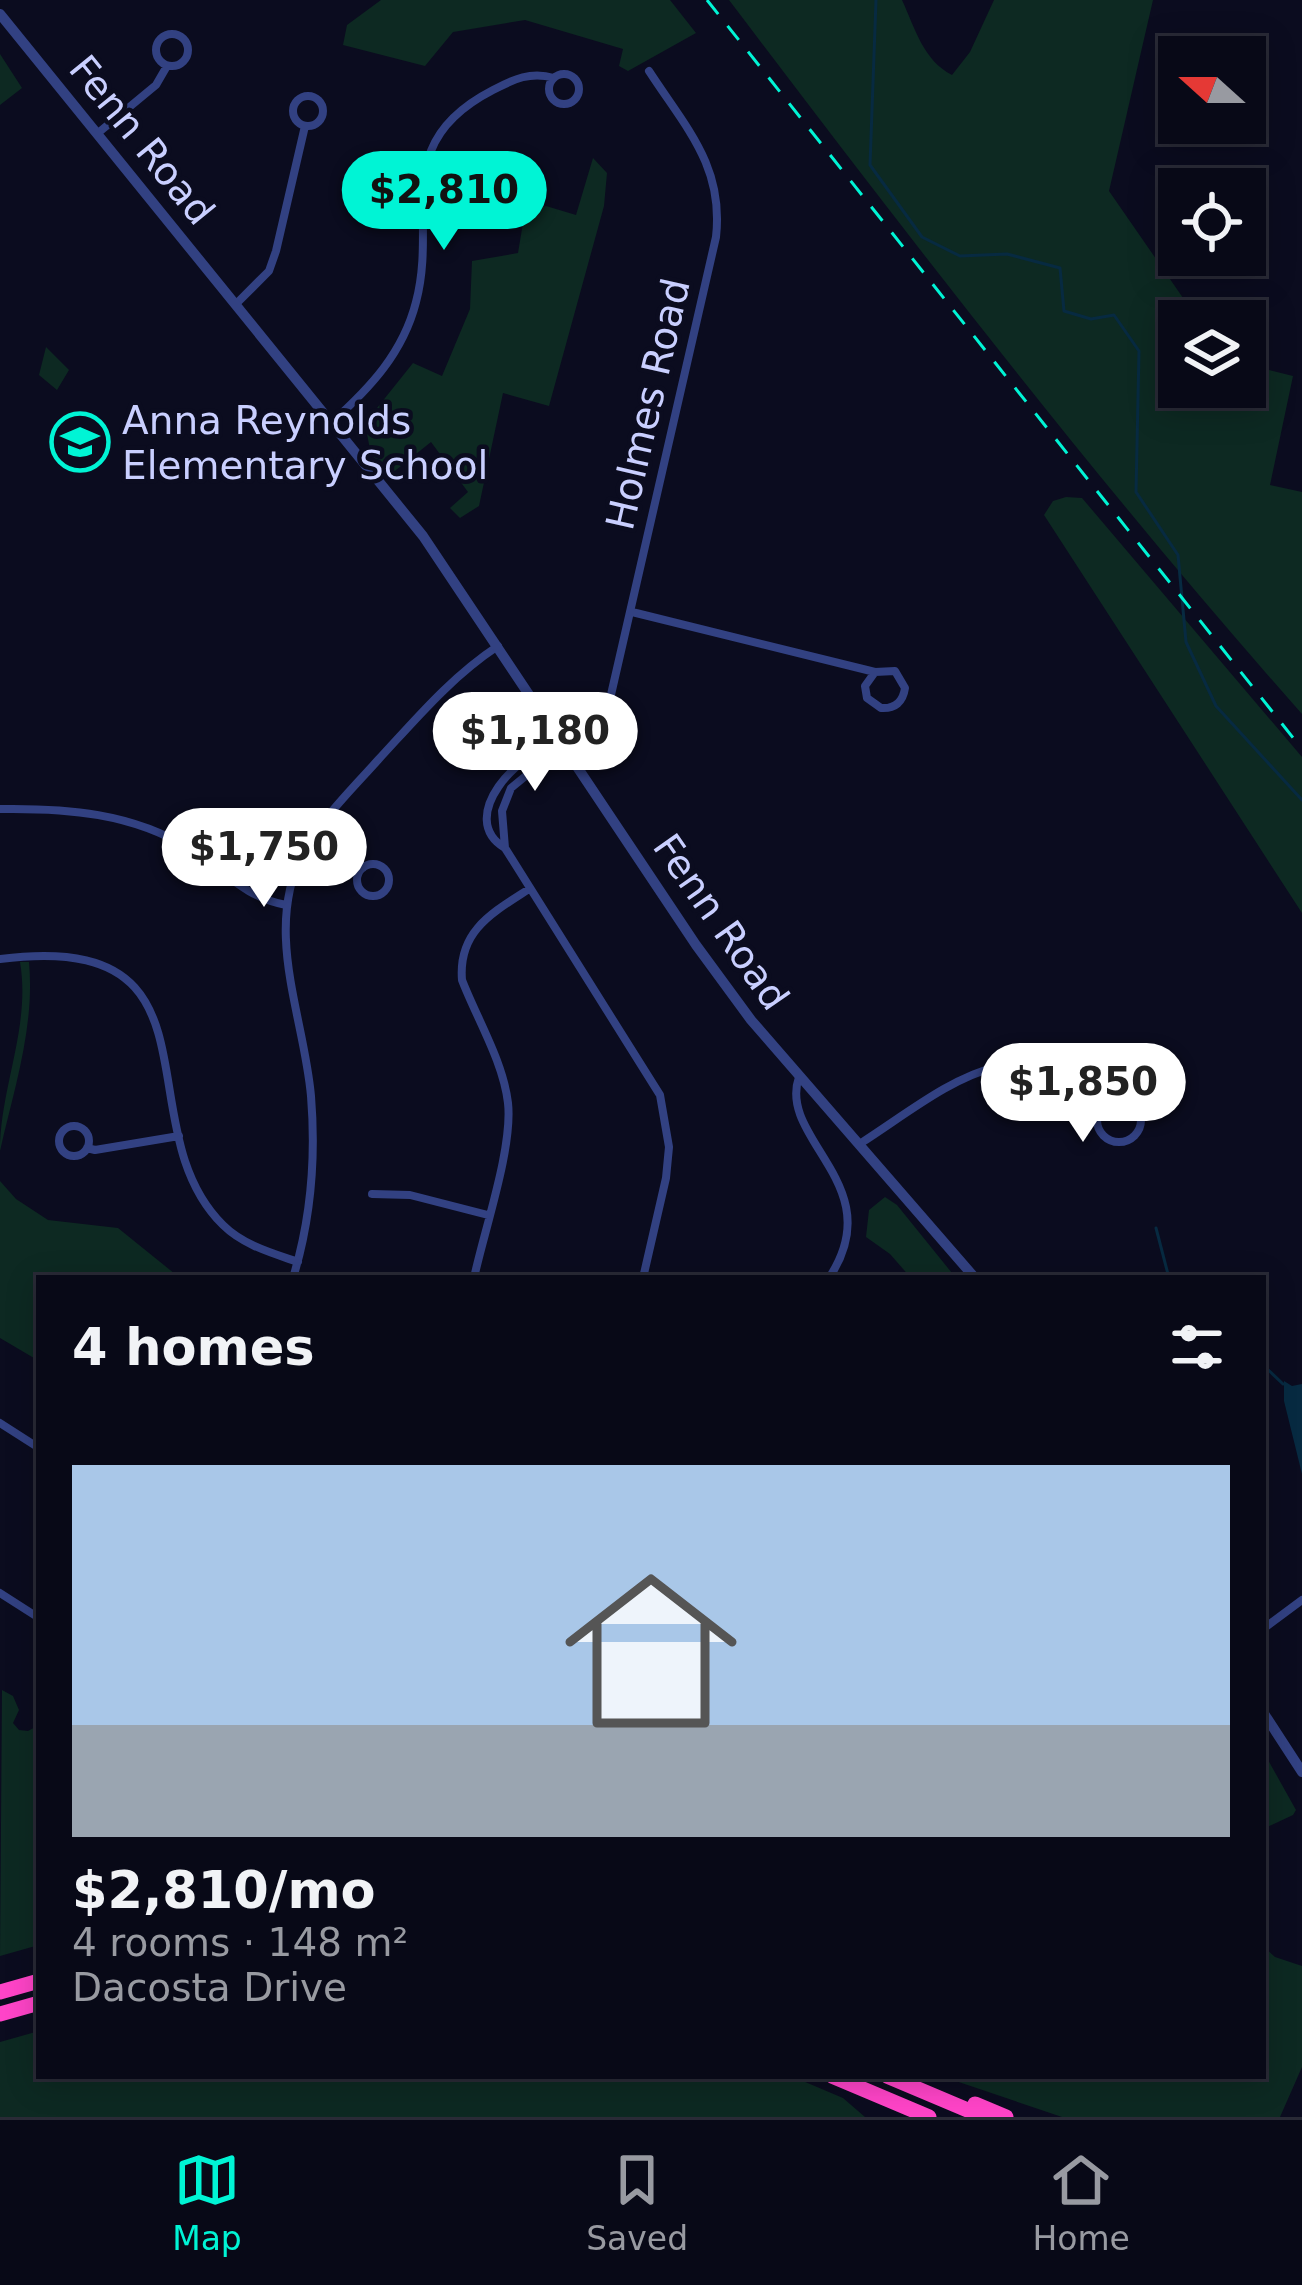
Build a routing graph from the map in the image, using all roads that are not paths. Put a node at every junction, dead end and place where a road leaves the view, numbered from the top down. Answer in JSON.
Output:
{"nodes":[{"id":1,"x":0,"y":14,"type":"edge"},
{"id":2,"x":167,"y":66,"type":"junction"},
{"id":3,"x":649,"y":71,"type":"dead end"},
{"id":4,"x":554,"y":78,"type":"dead end"},
{"id":5,"x":305,"y":126,"type":"junction"},
{"id":6,"x":98,"y":133,"type":"junction"},
{"id":7,"x":520,"y":198,"type":"dead end"},
{"id":8,"x":422,"y":216,"type":"junction"},
{"id":9,"x":236,"y":304,"type":"junction"},
{"id":10,"x":332,"y":422,"type":"junction"},
{"id":11,"x":632,"y":612,"type":"junction"},
{"id":12,"x":498,"y":646,"type":"junction"},
{"id":13,"x":875,"y":672,"type":"junction"},
{"id":14,"x":562,"y":743,"type":"junction"},
{"id":15,"x":0,"y":809,"type":"edge"},
{"id":16,"x":321,"y":826,"type":"junction"},
{"id":17,"x":363,"y":868,"type":"junction"},
{"id":18,"x":529,"y":889,"type":"junction"},
{"id":19,"x":286,"y":904,"type":"junction"},
{"id":20,"x":0,"y":959,"type":"edge"},
{"id":21,"x":799,"y":1077,"type":"junction"},
{"id":22,"x":1110,"y":1100,"type":"junction"},
{"id":23,"x":825,"y":1105,"type":"junction"},
{"id":24,"x":807,"y":1124,"type":"junction"},
{"id":25,"x":179,"y":1136,"type":"junction"},
{"id":26,"x":861,"y":1143,"type":"junction"},
{"id":27,"x":87,"y":1148,"type":"junction"},
{"id":28,"x":372,"y":1194,"type":"dead end"},
{"id":29,"x":488,"y":1215,"type":"junction"},
{"id":30,"x":298,"y":1262,"type":"junction"},
{"id":31,"x":294,"y":1275,"type":"edge"},
{"id":32,"x":475,"y":1275,"type":"edge"},
{"id":33,"x":644,"y":1275,"type":"edge"},
{"id":34,"x":831,"y":1275,"type":"edge"},
{"id":35,"x":972,"y":1275,"type":"edge"},
{"id":36,"x":0,"y":1423,"type":"edge"},
{"id":37,"x":36,"y":1446,"type":"edge"},
{"id":38,"x":0,"y":1593,"type":"edge"},
{"id":39,"x":1302,"y":1600,"type":"edge"},
{"id":40,"x":36,"y":1616,"type":"edge"},
{"id":41,"x":1266,"y":1627,"type":"edge"},
{"id":42,"x":1266,"y":1717,"type":"edge"},
{"id":43,"x":1302,"y":1772,"type":"edge"},
{"id":44,"x":36,"y":1982,"type":"edge"},
{"id":45,"x":0,"y":1992,"type":"edge"},
{"id":46,"x":36,"y":2004,"type":"edge"},
{"id":47,"x":0,"y":2017,"type":"edge"},
{"id":48,"x":839,"y":2079,"type":"edge"},
{"id":49,"x":894,"y":2079,"type":"edge"},
{"id":50,"x":913,"y":2087,"type":"junction"},
{"id":51,"x":929,"y":2117,"type":"edge"},
{"id":52,"x":985,"y":2117,"type":"edge"},
{"id":53,"x":1006,"y":2117,"type":"edge"}],
"edges":[{"from":1,"to":6,"type":"street","name":"Fenn Road"},
{"from":2,"to":2,"type":"street"},
{"from":2,"to":6,"type":"street"},
{"from":3,"to":11,"type":"street","name":"Holmes Road"},
{"from":4,"to":8,"type":"street"},
{"from":5,"to":5,"type":"street"},
{"from":5,"to":9,"type":"street"},
{"from":6,"to":9,"type":"street","name":"Fenn Road"},
{"from":7,"to":8,"type":"street"},
{"from":8,"to":10,"type":"street"},
{"from":9,"to":10,"type":"street","name":"Fenn Road"},
{"from":10,"to":12,"type":"street","name":"Fenn Road"},
{"from":11,"to":13,"type":"street"},
{"from":11,"to":14,"type":"street","name":"Holmes Road"},
{"from":12,"to":14,"type":"street","name":"Fenn Road"},
{"from":12,"to":16,"type":"street"},
{"from":13,"to":13,"type":"street"},
{"from":14,"to":18,"type":"street","name":"Holmes Road"},
{"from":14,"to":21,"type":"street","name":"Fenn Road"},
{"from":15,"to":19,"type":"street"},
{"from":16,"to":17,"type":"street"},
{"from":16,"to":19,"type":"street"},
{"from":17,"to":17,"type":"street"},
{"from":18,"to":29,"type":"street"},
{"from":18,"to":33,"type":"street"},
{"from":19,"to":30,"type":"street"},
{"from":20,"to":25,"type":"street"},
{"from":21,"to":23,"type":"street","name":"Fenn Road"},
{"from":21,"to":24,"type":"street"},
{"from":22,"to":22,"type":"street"},
{"from":22,"to":26,"type":"street"},
{"from":23,"to":24,"type":"street"},
{"from":23,"to":26,"type":"street","name":"Fenn Road"},
{"from":24,"to":34,"type":"street"},
{"from":25,"to":27,"type":"street"},
{"from":25,"to":30,"type":"street"},
{"from":26,"to":35,"type":"street","name":"Fenn Road"},
{"from":27,"to":27,"type":"street"},
{"from":28,"to":29,"type":"street"},
{"from":29,"to":32,"type":"street"},
{"from":30,"to":31,"type":"street"},
{"from":36,"to":37,"type":"street"},
{"from":38,"to":40,"type":"street"},
{"from":39,"to":41,"type":"street"},
{"from":42,"to":43,"type":"street"},
{"from":44,"to":45,"type":"highway"},
{"from":46,"to":47,"type":"highway"},
{"from":48,"to":51,"type":"highway"},
{"from":49,"to":50,"type":"highway"},
{"from":50,"to":52,"type":"highway"},
{"from":50,"to":53,"type":"highway"}]}
